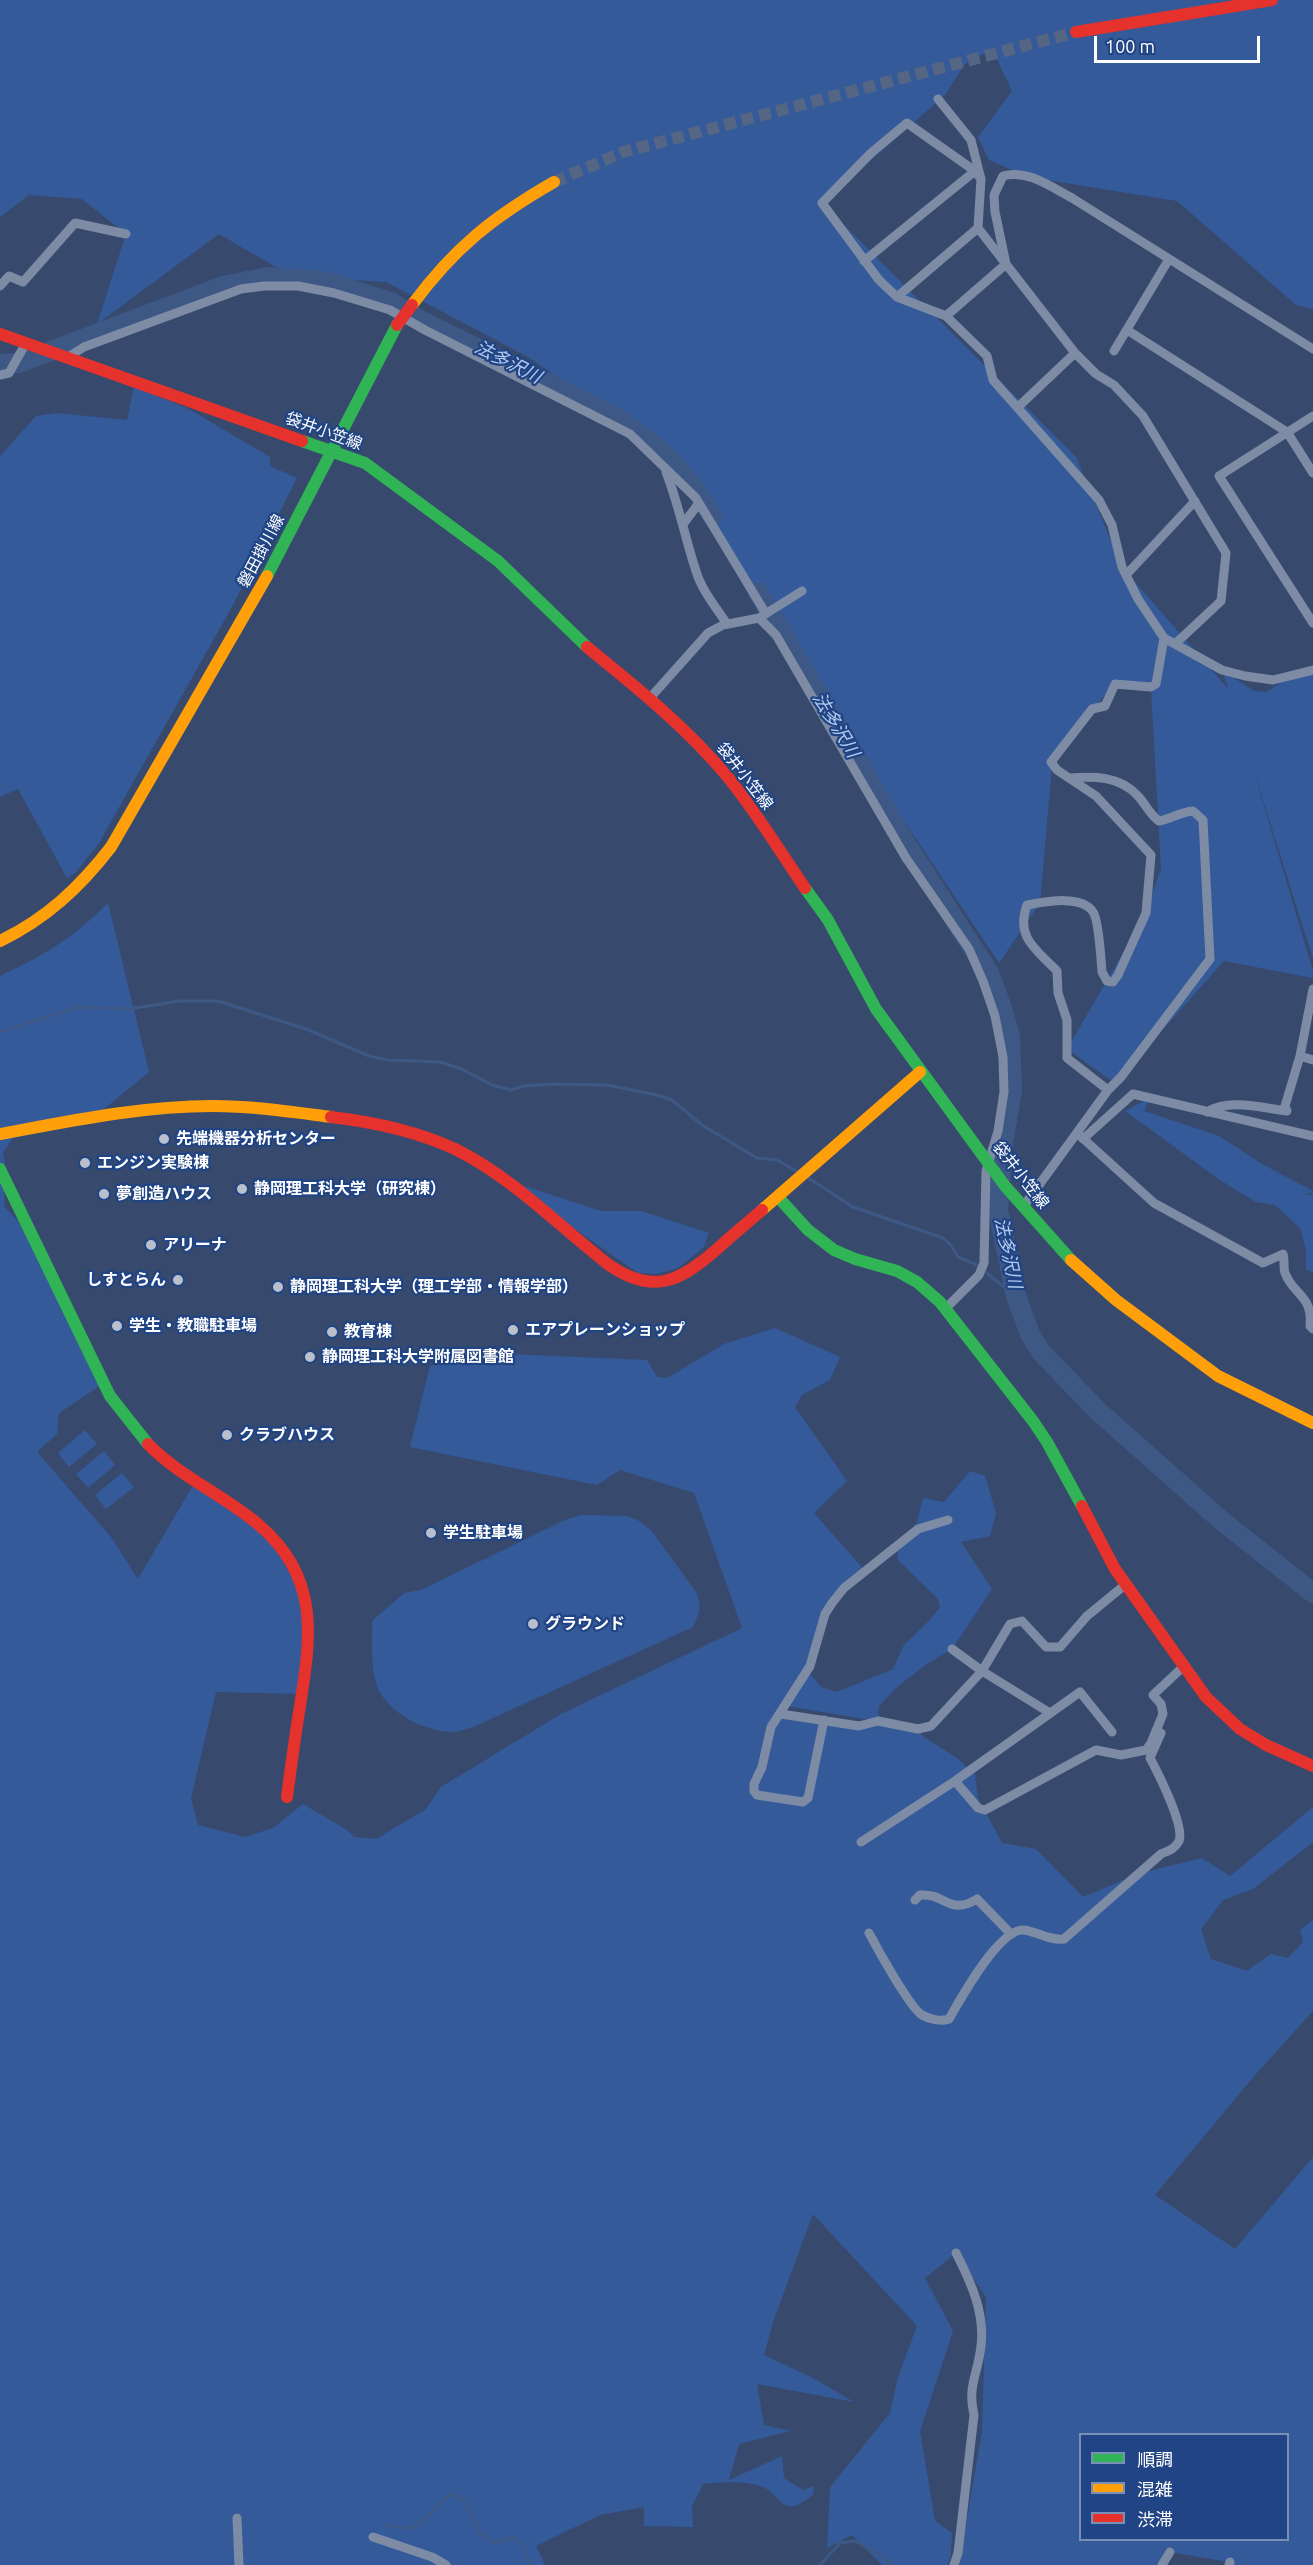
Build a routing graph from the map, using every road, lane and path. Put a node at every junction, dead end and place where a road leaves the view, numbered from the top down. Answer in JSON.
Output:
{"nodes":[{"id":1,"x":1272,"y":0,"type":"edge"},
{"id":2,"x":1076,"y":32,"type":"tunnel mouth"},
{"id":3,"x":938,"y":99,"type":"dead end"},
{"id":4,"x":978,"y":175,"type":"junction"},
{"id":5,"x":554,"y":182,"type":"tunnel mouth"},
{"id":6,"x":978,"y":228,"type":"junction"},
{"id":7,"x":126,"y":234,"type":"dead end"},
{"id":8,"x":1169,"y":259,"type":"junction"},
{"id":9,"x":864,"y":261,"type":"junction"},
{"id":10,"x":1006,"y":264,"type":"junction"},
{"id":11,"x":0,"y":286,"type":"edge"},
{"id":12,"x":897,"y":297,"type":"junction"},
{"id":13,"x":946,"y":316,"type":"junction"},
{"id":14,"x":1126,"y":330,"type":"junction"},
{"id":15,"x":0,"y":334,"type":"edge"},
{"id":16,"x":26,"y":344,"type":"junction"},
{"id":17,"x":1313,"y":349,"type":"edge"},
{"id":18,"x":1114,"y":351,"type":"dead end"},
{"id":19,"x":1075,"y":353,"type":"junction"},
{"id":20,"x":68,"y":357,"type":"junction"},
{"id":21,"x":0,"y":375,"type":"edge"},
{"id":22,"x":1017,"y":406,"type":"junction"},
{"id":23,"x":1313,"y":416,"type":"edge"},
{"id":24,"x":1287,"y":432,"type":"junction"},
{"id":25,"x":331,"y":451,"type":"junction"},
{"id":26,"x":665,"y":468,"type":"junction"},
{"id":27,"x":1313,"y":473,"type":"edge"},
{"id":28,"x":1195,"y":501,"type":"junction"},
{"id":29,"x":699,"y":503,"type":"junction"},
{"id":30,"x":684,"y":524,"type":"junction"},
{"id":31,"x":1126,"y":574,"type":"junction"},
{"id":32,"x":802,"y":591,"type":"dead end"},
{"id":33,"x":763,"y":616,"type":"junction"},
{"id":34,"x":1312,"y":619,"type":"edge"},
{"id":35,"x":727,"y":624,"type":"junction"},
{"id":36,"x":1164,"y":638,"type":"junction"},
{"id":37,"x":1175,"y":644,"type":"junction"},
{"id":38,"x":1313,"y":670,"type":"edge"},
{"id":39,"x":650,"y":698,"type":"junction"},
{"id":40,"x":1070,"y":778,"type":"junction"},
{"id":41,"x":0,"y":941,"type":"edge"},
{"id":42,"x":1313,"y":989,"type":"edge"},
{"id":43,"x":1300,"y":1056,"type":"junction"},
{"id":44,"x":1313,"y":1060,"type":"edge"},
{"id":45,"x":921,"y":1071,"type":"junction"},
{"id":46,"x":1108,"y":1090,"type":"junction"},
{"id":47,"x":1207,"y":1112,"type":"junction"},
{"id":48,"x":0,"y":1134,"type":"edge"},
{"id":49,"x":1080,"y":1136,"type":"junction"},
{"id":50,"x":1313,"y":1136,"type":"edge"},
{"id":51,"x":989,"y":1162,"type":"junction"},
{"id":52,"x":0,"y":1169,"type":"edge"},
{"id":53,"x":778,"y":1197,"type":"junction"},
{"id":54,"x":1023,"y":1207,"type":"junction"},
{"id":55,"x":945,"y":1309,"type":"junction"},
{"id":56,"x":1313,"y":1329,"type":"edge"},
{"id":57,"x":1313,"y":1423,"type":"edge"},
{"id":58,"x":948,"y":1520,"type":"dead end"},
{"id":59,"x":1126,"y":1584,"type":"junction"},
{"id":60,"x":952,"y":1649,"type":"dead end"},
{"id":61,"x":1184,"y":1666,"type":"junction"},
{"id":62,"x":982,"y":1671,"type":"junction"},
{"id":63,"x":1050,"y":1713,"type":"junction"},
{"id":64,"x":781,"y":1714,"type":"junction"},
{"id":65,"x":824,"y":1720,"type":"junction"},
{"id":66,"x":1156,"y":1730,"type":"junction"},
{"id":67,"x":1112,"y":1732,"type":"dead end"},
{"id":68,"x":1313,"y":1766,"type":"edge"},
{"id":69,"x":955,"y":1781,"type":"junction"},
{"id":70,"x":287,"y":1797,"type":"dead end"},
{"id":71,"x":861,"y":1842,"type":"dead end"},
{"id":72,"x":915,"y":1900,"type":"dead end"},
{"id":73,"x":869,"y":1933,"type":"dead end"},
{"id":74,"x":1011,"y":1934,"type":"junction"},
{"id":75,"x":957,"y":2253,"type":"dead end"},
{"id":76,"x":237,"y":2518,"type":"dead end"},
{"id":77,"x":373,"y":2537,"type":"dead end"},
{"id":78,"x":1170,"y":2552,"type":"dead end"},
{"id":79,"x":239,"y":2565,"type":"edge"},
{"id":80,"x":446,"y":2565,"type":"edge"},
{"id":81,"x":954,"y":2565,"type":"edge"},
{"id":82,"x":1162,"y":2565,"type":"edge"}],
"edges":[{"from":1,"to":2,"type":"main road"},
{"from":3,"to":4,"type":"street"},
{"from":4,"to":6,"type":"street"},
{"from":4,"to":9,"type":"street"},
{"from":4,"to":9,"type":"street"},
{"from":5,"to":25,"type":"main road","name":"磐田掛川線","bridge":true},
{"from":6,"to":10,"type":"street"},
{"from":6,"to":12,"type":"street"},
{"from":7,"to":11,"type":"street"},
{"from":8,"to":10,"type":"street"},
{"from":8,"to":14,"type":"street"},
{"from":8,"to":17,"type":"street"},
{"from":9,"to":12,"type":"street"},
{"from":10,"to":13,"type":"street"},
{"from":10,"to":19,"type":"street"},
{"from":12,"to":13,"type":"street"},
{"from":13,"to":22,"type":"street"},
{"from":14,"to":18,"type":"street"},
{"from":14,"to":24,"type":"street"},
{"from":15,"to":16,"type":"main road","name":"袋井小笠線"},
{"from":16,"to":20,"type":"main road","name":"袋井小笠線"},
{"from":16,"to":21,"type":"street"},
{"from":19,"to":22,"type":"street"},
{"from":19,"to":28,"type":"street"},
{"from":20,"to":25,"type":"main road","name":"袋井小笠線"},
{"from":20,"to":26,"type":"street"},
{"from":22,"to":31,"type":"street"},
{"from":23,"to":24,"type":"street"},
{"from":24,"to":27,"type":"street"},
{"from":24,"to":34,"type":"street"},
{"from":25,"to":39,"type":"main road","name":"袋井小笠線"},
{"from":25,"to":41,"type":"main road","name":"磐田掛川線"},
{"from":26,"to":29,"type":"street"},
{"from":26,"to":30,"type":"street"},
{"from":28,"to":31,"type":"street"},
{"from":28,"to":37,"type":"street"},
{"from":29,"to":30,"type":"street"},
{"from":29,"to":33,"type":"street"},
{"from":30,"to":35,"type":"street"},
{"from":31,"to":36,"type":"street"},
{"from":32,"to":33,"type":"street"},
{"from":33,"to":35,"type":"street"},
{"from":33,"to":51,"type":"street"},
{"from":35,"to":39,"type":"street"},
{"from":36,"to":37,"type":"street"},
{"from":36,"to":40,"type":"street"},
{"from":37,"to":38,"type":"street"},
{"from":39,"to":45,"type":"main road","name":"袋井小笠線"},
{"from":40,"to":46,"type":"street"},
{"from":40,"to":46,"type":"street"},
{"from":42,"to":43,"type":"street"},
{"from":43,"to":44,"type":"street"},
{"from":43,"to":47,"type":"street"},
{"from":45,"to":51,"type":"main road","name":"袋井小笠線"},
{"from":45,"to":53,"type":"main road"},
{"from":46,"to":49,"type":"street"},
{"from":47,"to":49,"type":"street"},
{"from":47,"to":50,"type":"street"},
{"from":48,"to":53,"type":"main road"},
{"from":49,"to":54,"type":"street"},
{"from":49,"to":56,"type":"street"},
{"from":51,"to":54,"type":"main road","name":"袋井小笠線"},
{"from":51,"to":55,"type":"street"},
{"from":52,"to":70,"type":"main road"},
{"from":53,"to":55,"type":"main road"},
{"from":54,"to":57,"type":"main road","name":"袋井小笠線"},
{"from":55,"to":59,"type":"main road"},
{"from":58,"to":64,"type":"street"},
{"from":59,"to":61,"type":"main road"},
{"from":59,"to":62,"type":"street"},
{"from":60,"to":62,"type":"street"},
{"from":61,"to":66,"type":"street"},
{"from":61,"to":68,"type":"main road"},
{"from":62,"to":63,"type":"street"},
{"from":62,"to":65,"type":"street"},
{"from":63,"to":67,"type":"street"},
{"from":63,"to":69,"type":"street"},
{"from":64,"to":65,"type":"street"},
{"from":64,"to":65,"type":"street"},
{"from":66,"to":69,"type":"street"},
{"from":66,"to":74,"type":"street"},
{"from":69,"to":71,"type":"street"},
{"from":72,"to":74,"type":"street"},
{"from":73,"to":74,"type":"street"},
{"from":75,"to":81,"type":"street"},
{"from":76,"to":79,"type":"street"},
{"from":77,"to":80,"type":"street"},
{"from":78,"to":82,"type":"street"}]}
